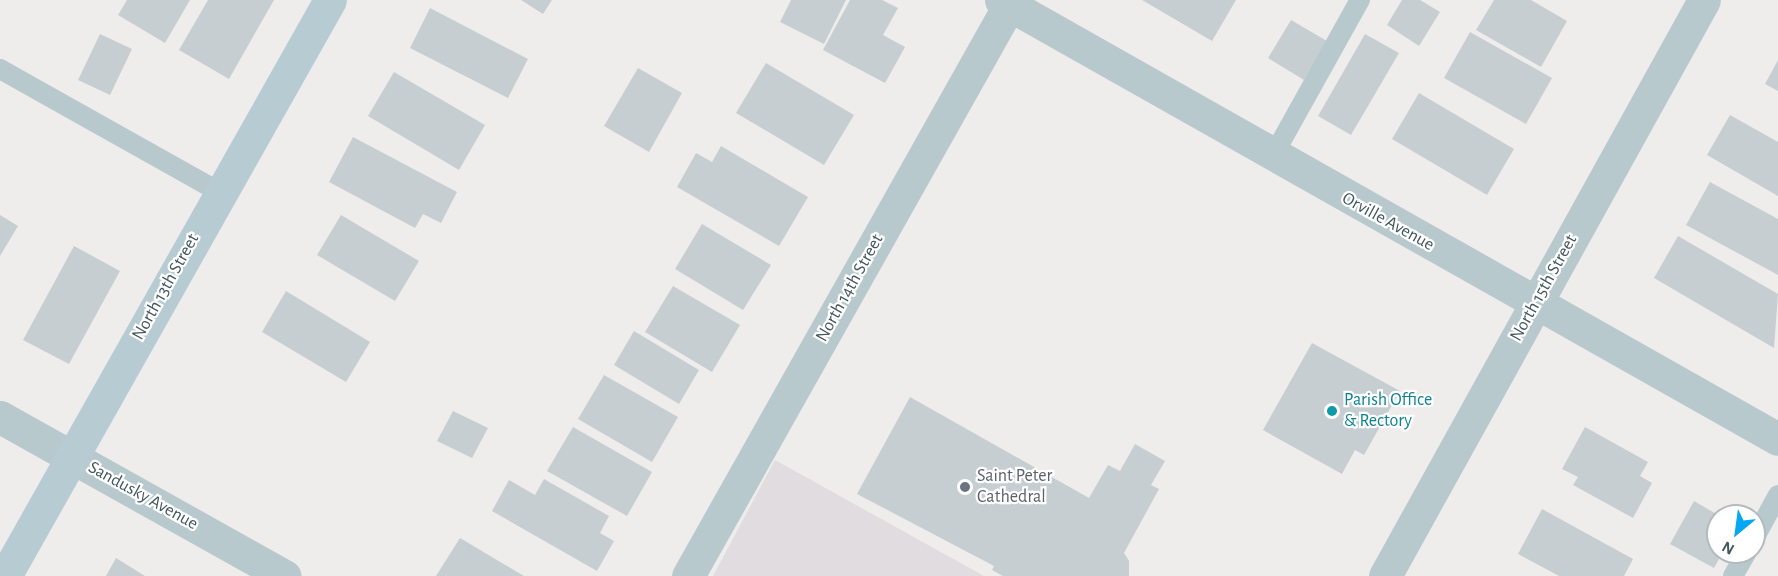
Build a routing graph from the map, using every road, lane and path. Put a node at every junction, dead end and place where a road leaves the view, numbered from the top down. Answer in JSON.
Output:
{"nodes":[{"id":1,"x":330,"y":0,"type":"edge"},
{"id":2,"x":1360,"y":0,"type":"edge"},
{"id":3,"x":1704,"y":0,"type":"edge"},
{"id":4,"x":1007,"y":2,"type":"edge"},
{"id":5,"x":0,"y":69,"type":"edge"},
{"id":6,"x":1273,"y":156,"type":"junction"},
{"id":7,"x":219,"y":192,"type":"junction"},
{"id":8,"x":1535,"y":304,"type":"junction"},
{"id":9,"x":0,"y":417,"type":"edge"},
{"id":10,"x":1778,"y":439,"type":"edge"},
{"id":11,"x":72,"y":457,"type":"junction"},
{"id":12,"x":1778,"y":495,"type":"edge"},
{"id":13,"x":1766,"y":516,"type":"edge"},
{"id":14,"x":5,"y":576,"type":"edge"},
{"id":15,"x":285,"y":576,"type":"edge"},
{"id":16,"x":688,"y":576,"type":"edge"},
{"id":17,"x":1384,"y":576,"type":"edge"}],
"edges":[{"from":1,"to":7,"type":"street","name":"North 13th Street"},
{"from":2,"to":6,"type":"lane"},
{"from":3,"to":8,"type":"street","name":"North 15th Street"},
{"from":4,"to":6,"type":"street","name":"Orville Avenue"},
{"from":4,"to":16,"type":"street","name":"North 14th Street"},
{"from":5,"to":7,"type":"lane"},
{"from":6,"to":8,"type":"street","name":"Orville Avenue"},
{"from":7,"to":11,"type":"street","name":"North 13th Street"},
{"from":8,"to":10,"type":"street","name":"Orville Avenue"},
{"from":8,"to":17,"type":"street","name":"North 15th Street"},
{"from":9,"to":11,"type":"street","name":"Sandusky Avenue"},
{"from":11,"to":14,"type":"street","name":"North 13th Street"},
{"from":11,"to":15,"type":"street","name":"Sandusky Avenue"},
{"from":12,"to":13,"type":"lane"}]}
